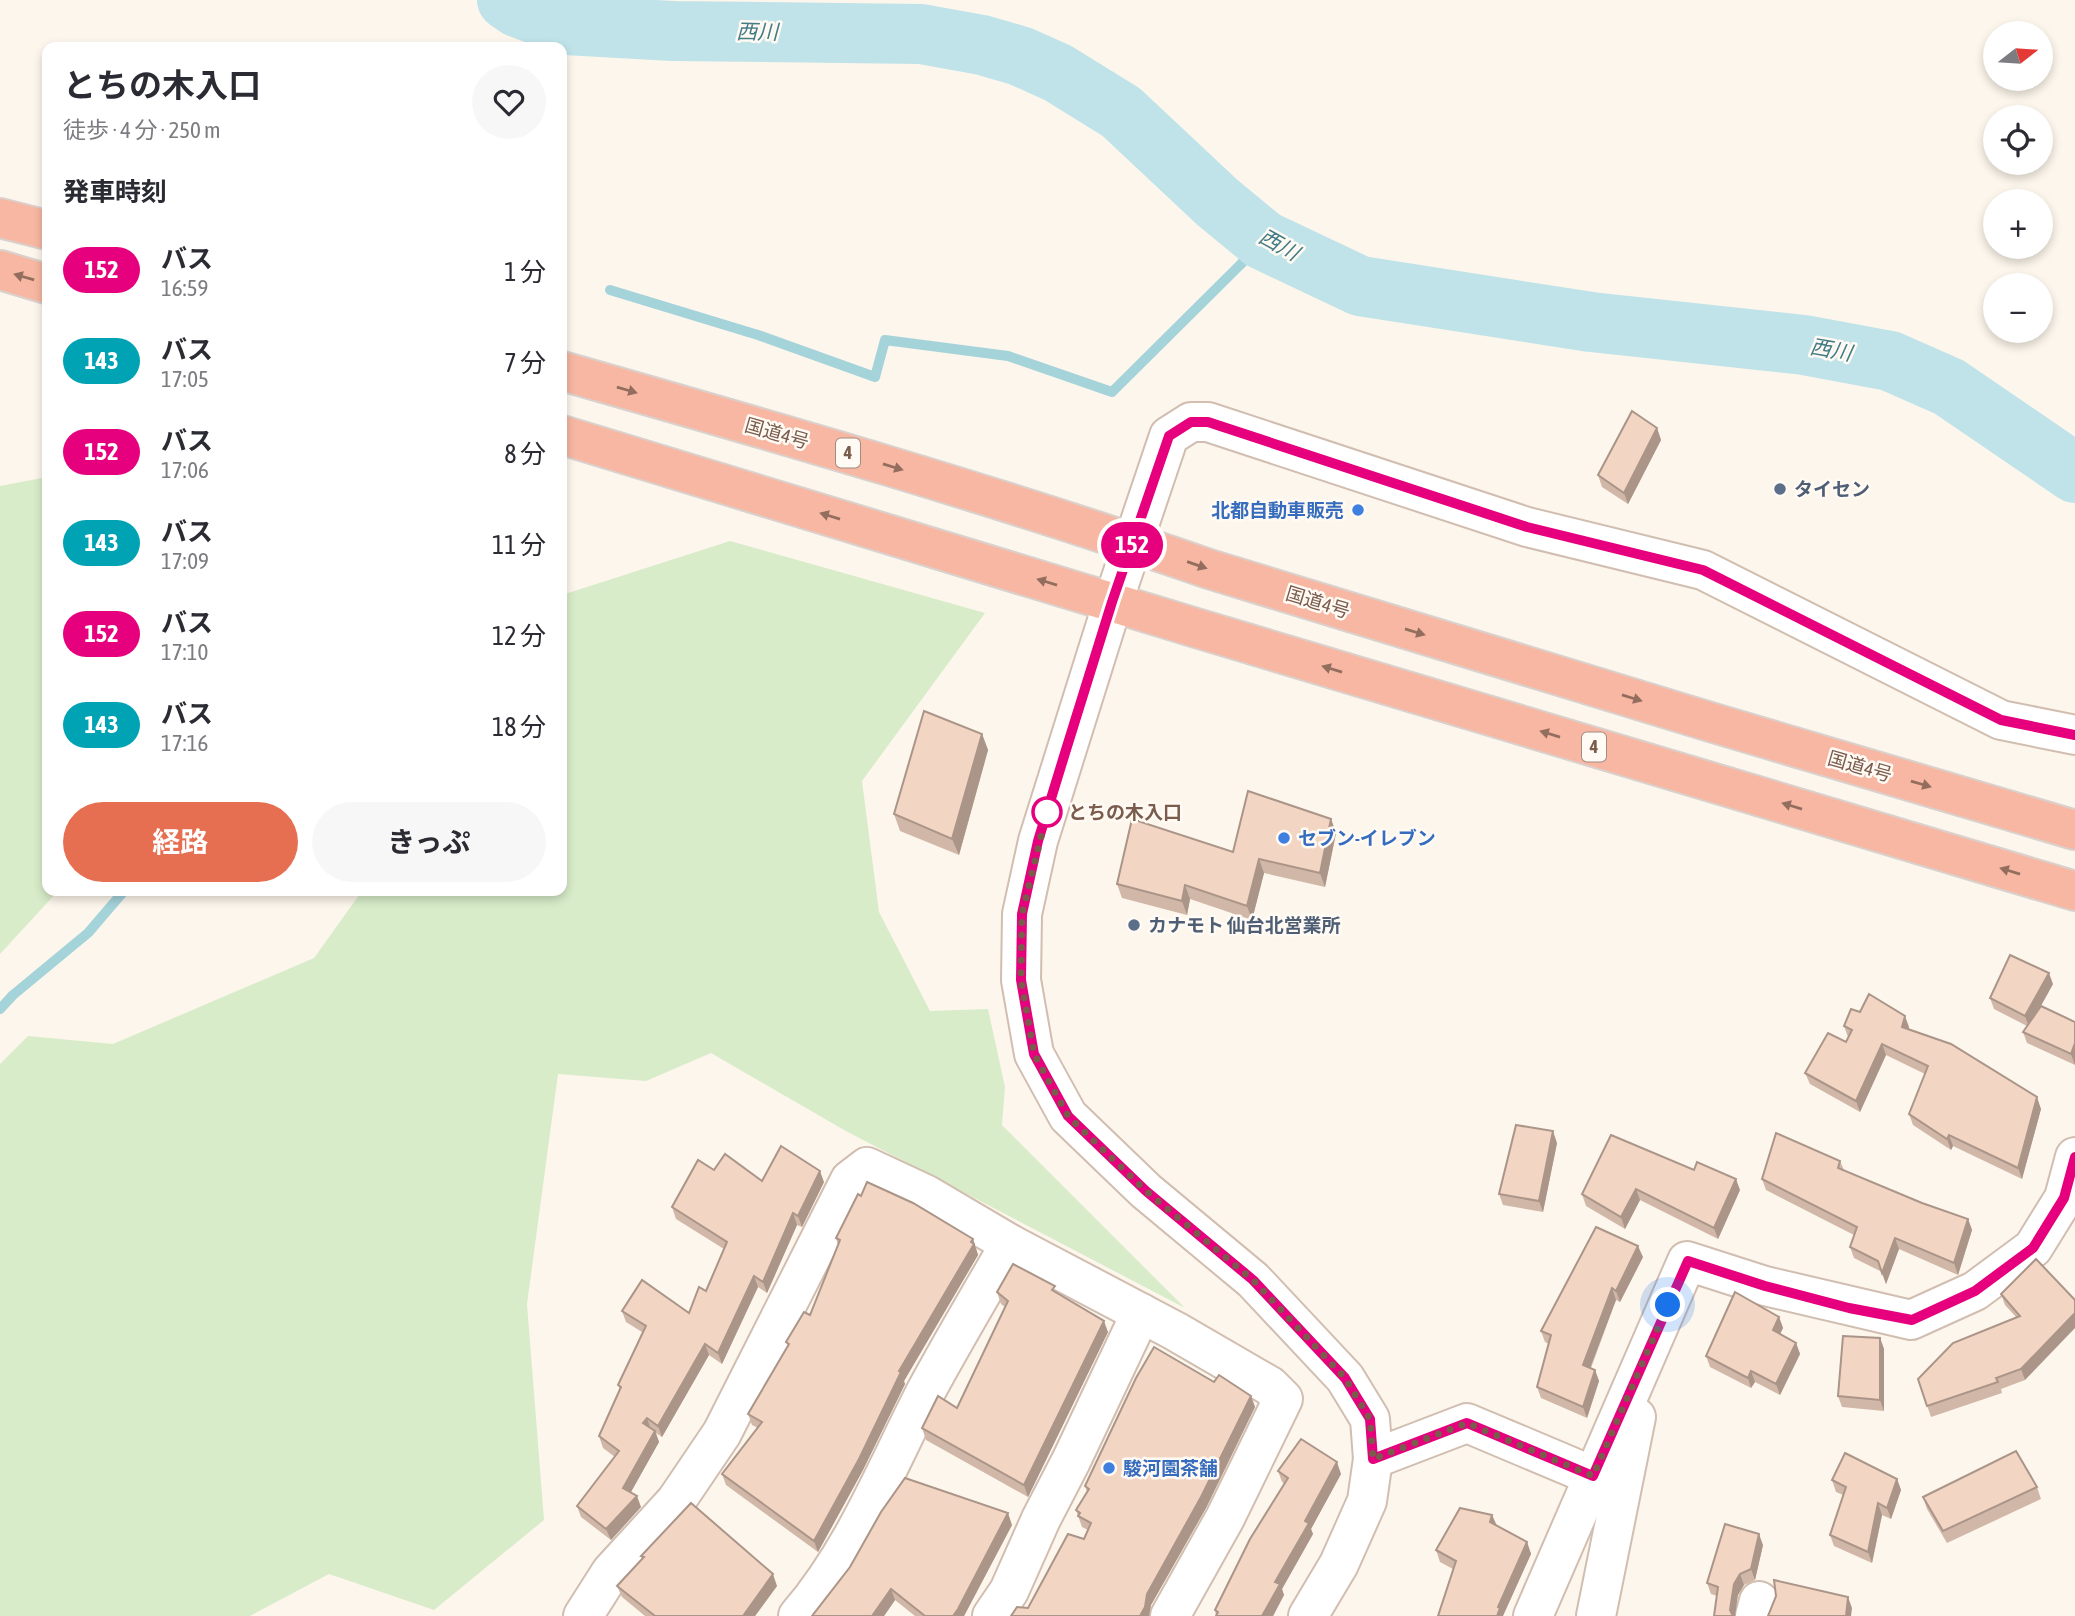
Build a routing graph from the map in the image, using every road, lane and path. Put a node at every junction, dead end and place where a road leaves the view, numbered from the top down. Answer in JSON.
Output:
{"nodes":[{"id":1,"x":0,"y":218,"type":"edge"},
{"id":2,"x":42,"y":229,"type":"edge"},
{"id":3,"x":0,"y":271,"type":"edge"},
{"id":4,"x":42,"y":283,"type":"edge"},
{"id":5,"x":567,"y":371,"type":"edge"},
{"id":6,"x":567,"y":437,"type":"edge"},
{"id":7,"x":1133,"y":543,"type":"junction"},
{"id":8,"x":1112,"y":602,"type":"junction"},
{"id":9,"x":2075,"y":735,"type":"edge"},
{"id":10,"x":2075,"y":830,"type":"edge"},
{"id":11,"x":2075,"y":891,"type":"edge"},
{"id":12,"x":2075,"y":1157,"type":"edge"},
{"id":13,"x":1010,"y":1244,"type":"junction"},
{"id":14,"x":1141,"y":1313,"type":"junction"},
{"id":15,"x":1650,"y":1350,"type":"junction"},
{"id":16,"x":1373,"y":1459,"type":"junction"},
{"id":17,"x":1593,"y":1476,"type":"junction"},
{"id":18,"x":583,"y":1616,"type":"edge"},
{"id":19,"x":798,"y":1616,"type":"edge"},
{"id":20,"x":992,"y":1616,"type":"edge"},
{"id":21,"x":1170,"y":1616,"type":"edge"},
{"id":22,"x":1308,"y":1616,"type":"edge"},
{"id":23,"x":1533,"y":1616,"type":"edge"},
{"id":24,"x":1596,"y":1616,"type":"edge"}],
"edges":[{"from":1,"to":2,"type":"highway"},
{"from":4,"to":3,"type":"highway","one_way":true},
{"from":5,"to":7,"type":"highway","name":"国道4号","number":"4","one_way":true},
{"from":8,"to":6,"type":"highway","number":"4","one_way":true},
{"from":7,"to":8,"type":"street"},
{"from":7,"to":9,"type":"street"},
{"from":7,"to":10,"type":"highway","name":"国道4号","number":"4","one_way":true},
{"from":11,"to":8,"type":"highway","number":"4","one_way":true},
{"from":8,"to":16,"type":"street"},
{"from":12,"to":15,"type":"street"},
{"from":13,"to":14,"type":"street"},
{"from":13,"to":18,"type":"street"},
{"from":13,"to":19,"type":"street"},
{"from":14,"to":20,"type":"street"},
{"from":14,"to":21,"type":"street"},
{"from":15,"to":17,"type":"street"},
{"from":15,"to":24,"type":"street"},
{"from":16,"to":17,"type":"street"},
{"from":16,"to":22,"type":"street"},
{"from":17,"to":23,"type":"street"}]}
